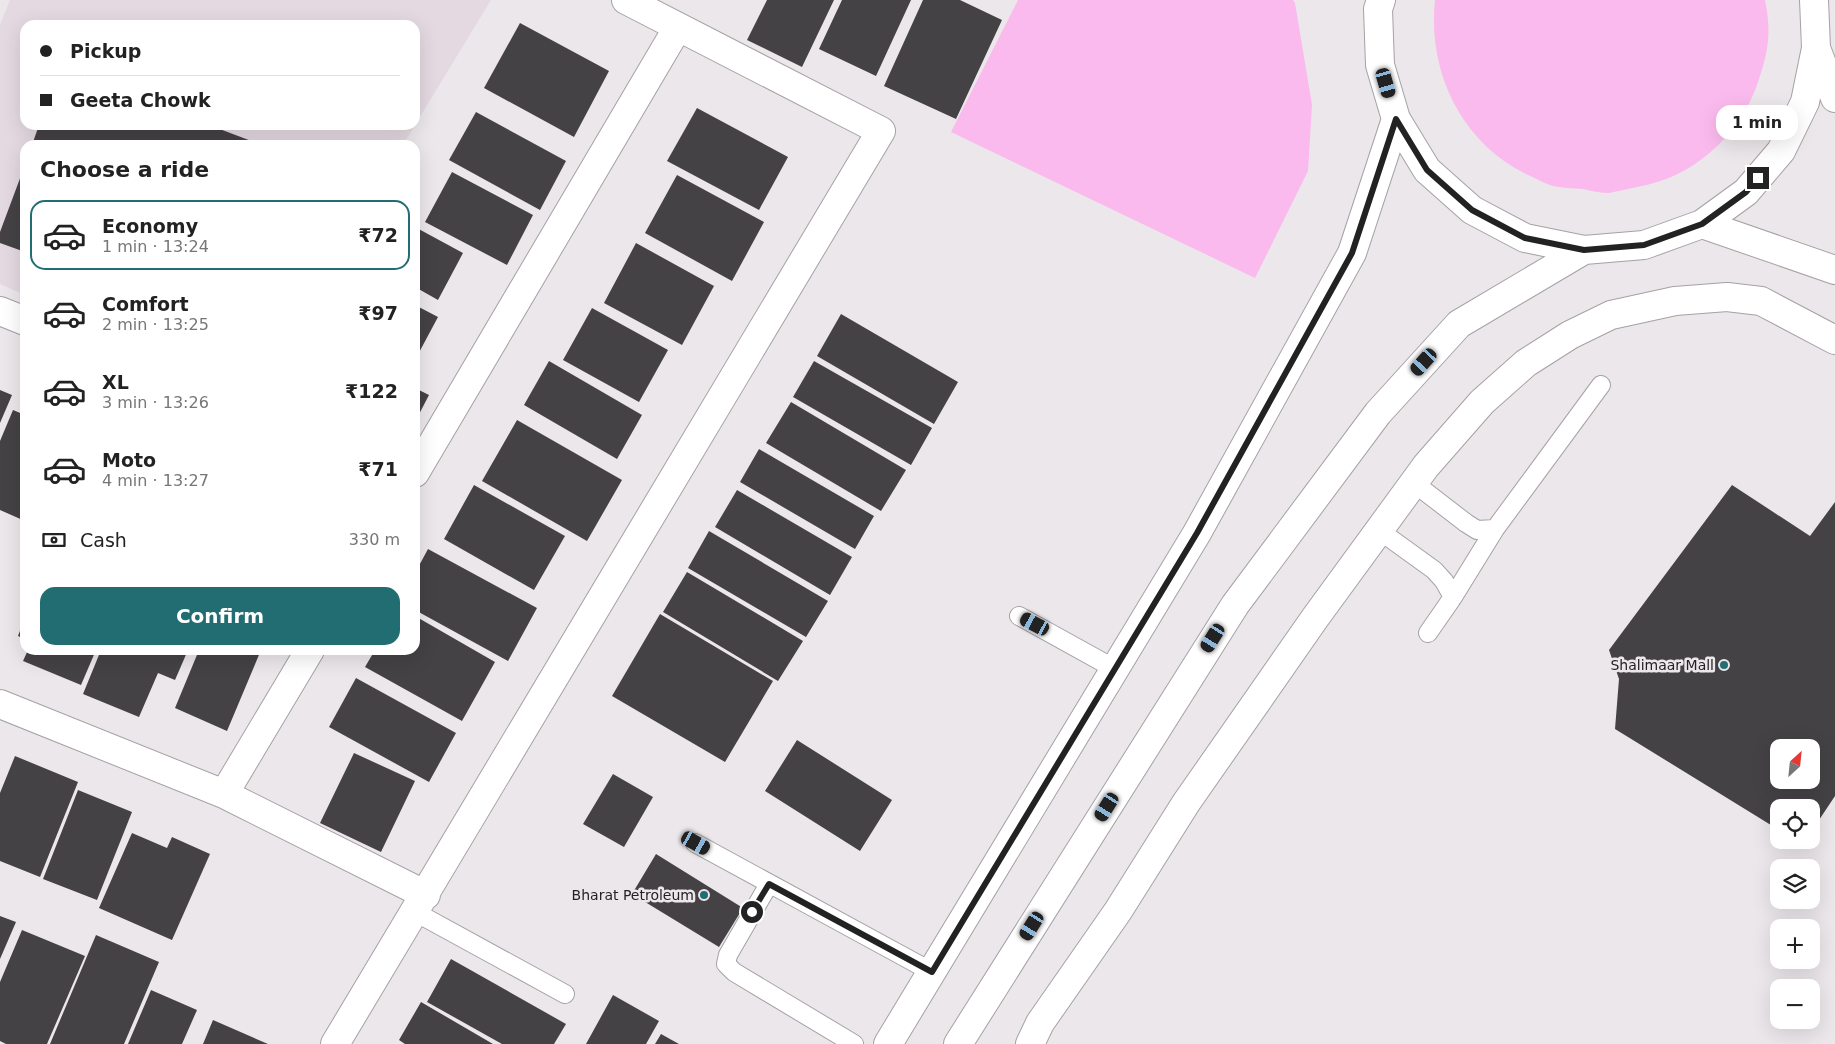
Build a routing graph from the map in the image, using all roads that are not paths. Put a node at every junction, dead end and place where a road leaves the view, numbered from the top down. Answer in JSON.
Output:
{"nodes":[{"id":1,"x":626,"y":0,"type":"edge"},
{"id":2,"x":1814,"y":0,"type":"edge"},
{"id":3,"x":1377,"y":3,"type":"edge"},
{"id":4,"x":678,"y":27,"type":"junction"},
{"id":5,"x":1816,"y":48,"type":"junction"},
{"id":6,"x":1835,"y":98,"type":"edge"},
{"id":7,"x":1396,"y":119,"type":"junction"},
{"id":8,"x":1702,"y":224,"type":"junction"},
{"id":9,"x":1584,"y":250,"type":"junction"},
{"id":10,"x":1835,"y":270,"type":"edge"},
{"id":11,"x":0,"y":311,"type":"edge"},
{"id":12,"x":20,"y":319,"type":"edge"},
{"id":13,"x":1835,"y":340,"type":"edge"},
{"id":14,"x":1601,"y":384,"type":"dead end"},
{"id":15,"x":420,"y":465,"type":"edge"},
{"id":16,"x":1414,"y":483,"type":"junction"},
{"id":17,"x":1495,"y":529,"type":"junction"},
{"id":18,"x":1380,"y":531,"type":"junction"},
{"id":19,"x":1453,"y":597,"type":"junction"},
{"id":20,"x":1019,"y":616,"type":"dead end"},
{"id":21,"x":1428,"y":633,"type":"dead end"},
{"id":22,"x":307,"y":655,"type":"edge"},
{"id":23,"x":1115,"y":669,"type":"junction"},
{"id":24,"x":0,"y":704,"type":"edge"},
{"id":25,"x":224,"y":794,"type":"junction"},
{"id":26,"x":696,"y":843,"type":"dead end"},
{"id":27,"x":769,"y":884,"type":"junction"},
{"id":28,"x":420,"y":904,"type":"junction"},
{"id":29,"x":932,"y":972,"type":"junction"},
{"id":30,"x":565,"y":994,"type":"dead end"},
{"id":31,"x":335,"y":1044,"type":"edge"},
{"id":32,"x":854,"y":1044,"type":"edge"},
{"id":33,"x":888,"y":1044,"type":"edge"},
{"id":34,"x":958,"y":1044,"type":"edge"},
{"id":35,"x":1030,"y":1044,"type":"edge"}],
"edges":[{"from":1,"to":4,"type":"street"},
{"from":2,"to":5,"type":"street"},
{"from":3,"to":7,"type":"street"},
{"from":4,"to":15,"type":"street"},
{"from":4,"to":28,"type":"street"},
{"from":5,"to":6,"type":"street"},
{"from":5,"to":8,"type":"street"},
{"from":7,"to":9,"type":"street"},
{"from":7,"to":23,"type":"street"},
{"from":8,"to":9,"type":"street"},
{"from":8,"to":10,"type":"street"},
{"from":9,"to":34,"type":"street"},
{"from":11,"to":12,"type":"street"},
{"from":13,"to":16,"type":"street"},
{"from":14,"to":17,"type":"lane"},
{"from":16,"to":17,"type":"lane"},
{"from":16,"to":18,"type":"street"},
{"from":17,"to":19,"type":"lane"},
{"from":18,"to":19,"type":"lane"},
{"from":18,"to":35,"type":"street"},
{"from":19,"to":21,"type":"lane"},
{"from":20,"to":23,"type":"lane"},
{"from":22,"to":25,"type":"street"},
{"from":23,"to":29,"type":"street"},
{"from":24,"to":25,"type":"street"},
{"from":25,"to":28,"type":"street"},
{"from":26,"to":27,"type":"lane"},
{"from":27,"to":29,"type":"lane"},
{"from":27,"to":32,"type":"lane"},
{"from":28,"to":30,"type":"lane"},
{"from":28,"to":31,"type":"street"},
{"from":29,"to":33,"type":"street"}]}
